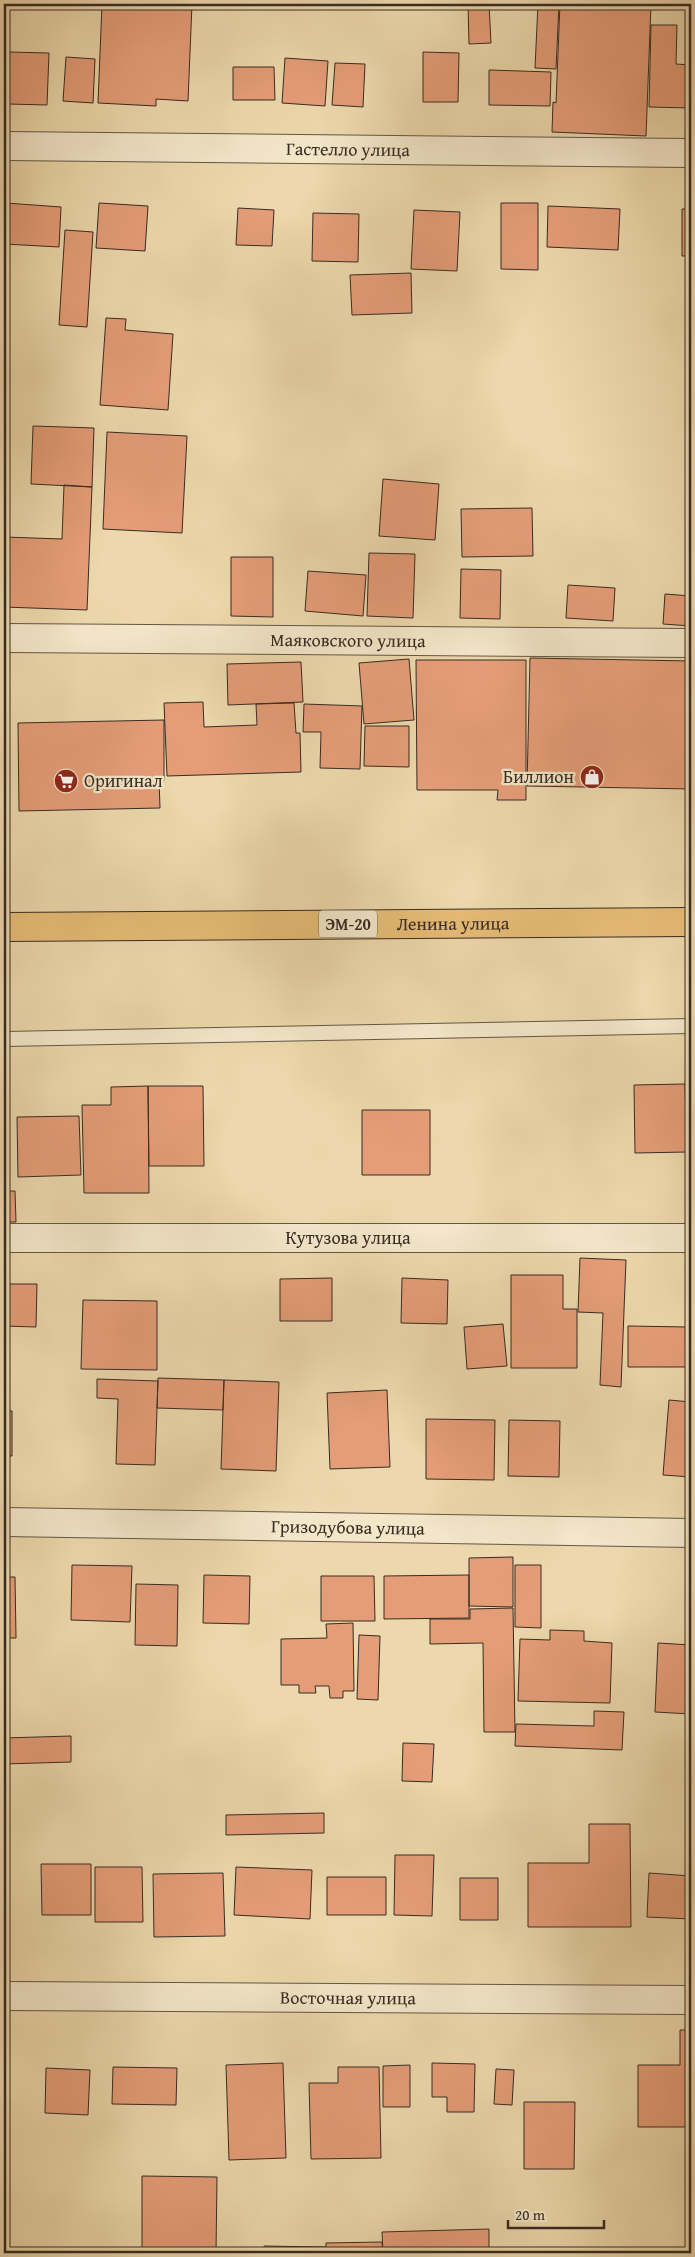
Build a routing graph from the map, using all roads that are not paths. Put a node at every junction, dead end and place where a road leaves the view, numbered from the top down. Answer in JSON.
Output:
{"nodes":[{"id":1,"x":4,"y":146,"type":"edge"},
{"id":2,"x":691,"y":153,"type":"edge"},
{"id":3,"x":4,"y":638,"type":"edge"},
{"id":4,"x":691,"y":643,"type":"edge"},
{"id":5,"x":691,"y":922,"type":"edge"},
{"id":6,"x":4,"y":927,"type":"edge"},
{"id":7,"x":691,"y":1026,"type":"edge"},
{"id":8,"x":4,"y":1039,"type":"edge"},
{"id":9,"x":4,"y":1238,"type":"edge"},
{"id":10,"x":691,"y":1238,"type":"edge"},
{"id":11,"x":4,"y":1522,"type":"edge"},
{"id":12,"x":691,"y":1533,"type":"edge"},
{"id":13,"x":4,"y":1996,"type":"edge"},
{"id":14,"x":691,"y":2000,"type":"edge"}],
"edges":[{"from":1,"to":2,"type":"street","name":"Гастелло улица"},
{"from":3,"to":4,"type":"street","name":"Маяковского улица"},
{"from":5,"to":6,"type":"main road","name":"Ленина улица","number":"ЭМ-20"},
{"from":7,"to":8,"type":"lane"},
{"from":9,"to":10,"type":"street","name":"Кутузова улица"},
{"from":11,"to":12,"type":"street","name":"Гризодубова улица"},
{"from":13,"to":14,"type":"street","name":"Восточная улица"}]}
